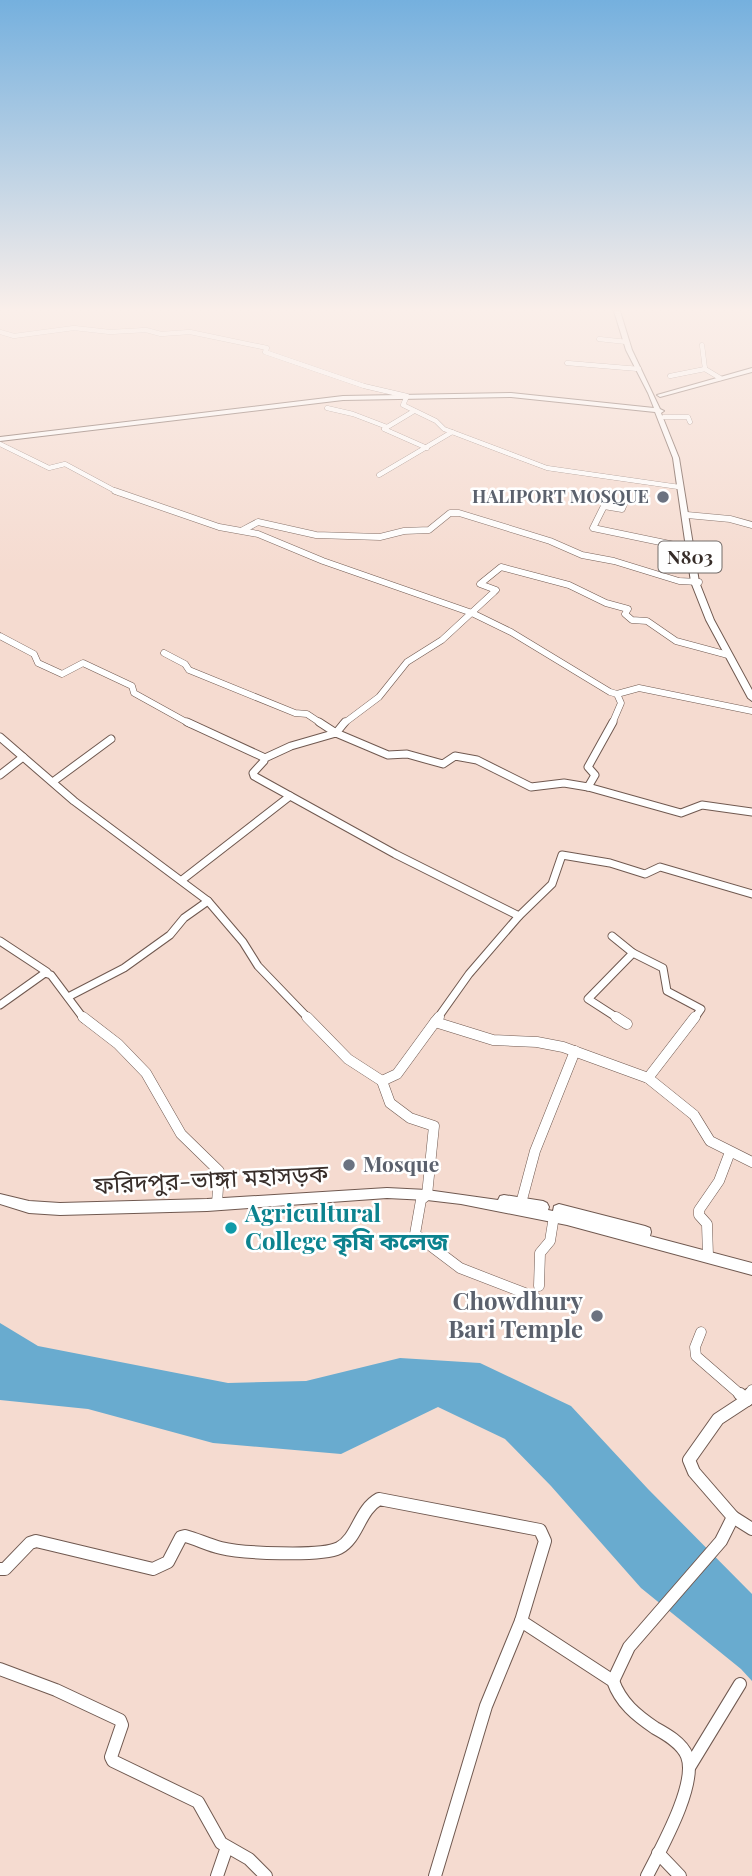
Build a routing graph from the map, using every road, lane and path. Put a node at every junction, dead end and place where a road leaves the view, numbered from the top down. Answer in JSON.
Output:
{"nodes":[{"id":1,"x":328,"y":399,"type":"edge"},
{"id":2,"x":406,"y":399,"type":"edge"},
{"id":3,"x":540,"y":399,"type":"edge"},
{"id":4,"x":657,"y":399,"type":"edge"},
{"id":5,"x":327,"y":408,"type":"dead end"},
{"id":6,"x":414,"y":411,"type":"junction"},
{"id":7,"x":660,"y":411,"type":"junction"},
{"id":8,"x":690,"y":422,"type":"dead end"},
{"id":9,"x":387,"y":427,"type":"junction"},
{"id":10,"x":452,"y":432,"type":"junction"},
{"id":11,"x":0,"y":439,"type":"edge"},
{"id":12,"x":0,"y":444,"type":"edge"},
{"id":13,"x":428,"y":448,"type":"junction"},
{"id":14,"x":379,"y":474,"type":"dead end"},
{"id":15,"x":681,"y":490,"type":"junction"},
{"id":16,"x":626,"y":499,"type":"dead end"},
{"id":17,"x":687,"y":515,"type":"junction"},
{"id":18,"x":752,"y":524,"type":"edge"},
{"id":19,"x":687,"y":527,"type":"junction"},
{"id":20,"x":243,"y":530,"type":"junction"},
{"id":21,"x":689,"y":548,"type":"junction"},
{"id":22,"x":694,"y":565,"type":"junction"},
{"id":23,"x":697,"y":582,"type":"junction"},
{"id":24,"x":471,"y":613,"type":"junction"},
{"id":25,"x":713,"y":620,"type":"junction"},
{"id":26,"x":0,"y":636,"type":"edge"},
{"id":27,"x":164,"y":653,"type":"dead end"},
{"id":28,"x":728,"y":655,"type":"junction"},
{"id":29,"x":744,"y":678,"type":"junction"},
{"id":30,"x":752,"y":689,"type":"edge"},
{"id":31,"x":617,"y":694,"type":"junction"},
{"id":32,"x":752,"y":698,"type":"edge"},
{"id":33,"x":752,"y":710,"type":"edge"},
{"id":34,"x":336,"y":733,"type":"junction"},
{"id":35,"x":0,"y":737,"type":"edge"},
{"id":36,"x":111,"y":739,"type":"dead end"},
{"id":37,"x":23,"y":757,"type":"junction"},
{"id":38,"x":265,"y":758,"type":"junction"},
{"id":39,"x":0,"y":775,"type":"edge"},
{"id":40,"x":54,"y":781,"type":"junction"},
{"id":41,"x":588,"y":787,"type":"junction"},
{"id":42,"x":290,"y":796,"type":"junction"},
{"id":43,"x":752,"y":813,"type":"edge"},
{"id":44,"x":182,"y":880,"type":"junction"},
{"id":45,"x":752,"y":894,"type":"edge"},
{"id":46,"x":208,"y":901,"type":"junction"},
{"id":47,"x":519,"y":916,"type":"junction"},
{"id":48,"x":612,"y":936,"type":"dead end"},
{"id":49,"x":0,"y":941,"type":"edge"},
{"id":50,"x":633,"y":953,"type":"junction"},
{"id":51,"x":47,"y":972,"type":"junction"},
{"id":52,"x":68,"y":997,"type":"junction"},
{"id":53,"x":0,"y":1004,"type":"edge"},
{"id":54,"x":435,"y":1022,"type":"junction"},
{"id":55,"x":627,"y":1024,"type":"dead end"},
{"id":56,"x":575,"y":1051,"type":"junction"},
{"id":57,"x":648,"y":1078,"type":"junction"},
{"id":58,"x":382,"y":1081,"type":"junction"},
{"id":59,"x":730,"y":1152,"type":"junction"},
{"id":60,"x":752,"y":1162,"type":"edge"},
{"id":61,"x":0,"y":1191,"type":"edge"},
{"id":62,"x":427,"y":1192,"type":"junction"},
{"id":63,"x":0,"y":1199,"type":"edge"},
{"id":64,"x":217,"y":1201,"type":"junction"},
{"id":65,"x":111,"y":1204,"type":"junction"},
{"id":66,"x":520,"y":1207,"type":"junction"},
{"id":67,"x":554,"y":1216,"type":"junction"},
{"id":68,"x":578,"y":1218,"type":"junction"},
{"id":69,"x":708,"y":1253,"type":"junction"},
{"id":70,"x":752,"y":1262,"type":"edge"},
{"id":71,"x":752,"y":1269,"type":"edge"},
{"id":72,"x":539,"y":1286,"type":"dead end"},
{"id":73,"x":535,"y":1297,"type":"dead end"},
{"id":74,"x":701,"y":1332,"type":"dead end"},
{"id":75,"x":750,"y":1395,"type":"edge"},
{"id":76,"x":733,"y":1517,"type":"junction"},
{"id":77,"x":752,"y":1529,"type":"edge"},
{"id":78,"x":0,"y":1569,"type":"edge"},
{"id":79,"x":521,"y":1621,"type":"junction"},
{"id":80,"x":0,"y":1669,"type":"edge"},
{"id":81,"x":613,"y":1681,"type":"junction"},
{"id":82,"x":740,"y":1684,"type":"dead end"},
{"id":83,"x":690,"y":1766,"type":"junction"},
{"id":84,"x":227,"y":1847,"type":"junction"},
{"id":85,"x":659,"y":1853,"type":"junction"},
{"id":86,"x":217,"y":1876,"type":"edge"},
{"id":87,"x":266,"y":1876,"type":"edge"},
{"id":88,"x":435,"y":1876,"type":"edge"},
{"id":89,"x":647,"y":1876,"type":"edge"},
{"id":90,"x":680,"y":1876,"type":"edge"}],
"edges":[{"from":1,"to":11,"type":"highway"},
{"from":2,"to":6,"type":"street"},
{"from":3,"to":7,"type":"highway"},
{"from":4,"to":7,"type":"highway","number":"N803"},
{"from":5,"to":9,"type":"street"},
{"from":6,"to":9,"type":"street"},
{"from":6,"to":10,"type":"street"},
{"from":7,"to":8,"type":"street"},
{"from":7,"to":15,"type":"highway","number":"N803"},
{"from":9,"to":13,"type":"street"},
{"from":10,"to":13,"type":"street"},
{"from":10,"to":15,"type":"street"},
{"from":12,"to":20,"type":"street"},
{"from":13,"to":14,"type":"street"},
{"from":15,"to":17,"type":"highway","number":"N803"},
{"from":15,"to":19,"type":"highway","number":"N803"},
{"from":16,"to":21,"type":"street"},
{"from":17,"to":18,"type":"street"},
{"from":17,"to":19,"type":"highway","number":"N803"},
{"from":19,"to":21,"type":"highway","number":"N803"},
{"from":19,"to":22,"type":"highway","number":"N803"},
{"from":20,"to":23,"type":"street"},
{"from":20,"to":24,"type":"street"},
{"from":21,"to":22,"type":"highway","number":"N803"},
{"from":22,"to":23,"type":"highway","number":"N803"},
{"from":23,"to":25,"type":"highway","number":"N803"},
{"from":24,"to":28,"type":"street"},
{"from":24,"to":31,"type":"street"},
{"from":24,"to":34,"type":"street"},
{"from":25,"to":28,"type":"highway","number":"N803"},
{"from":25,"to":29,"type":"highway","number":"N803"},
{"from":26,"to":38,"type":"street"},
{"from":27,"to":34,"type":"street"},
{"from":28,"to":29,"type":"highway","number":"N803"},
{"from":29,"to":30,"type":"highway","number":"N803"},
{"from":29,"to":32,"type":"highway","number":"N803"},
{"from":31,"to":33,"type":"street"},
{"from":31,"to":41,"type":"street"},
{"from":34,"to":38,"type":"street"},
{"from":34,"to":41,"type":"street"},
{"from":35,"to":37,"type":"street"},
{"from":36,"to":40,"type":"street"},
{"from":37,"to":39,"type":"street"},
{"from":37,"to":40,"type":"street"},
{"from":38,"to":42,"type":"street"},
{"from":40,"to":44,"type":"street"},
{"from":41,"to":43,"type":"street"},
{"from":42,"to":44,"type":"street"},
{"from":42,"to":47,"type":"street"},
{"from":44,"to":46,"type":"street"},
{"from":45,"to":47,"type":"street"},
{"from":46,"to":52,"type":"street"},
{"from":46,"to":58,"type":"street"},
{"from":47,"to":54,"type":"street"},
{"from":48,"to":50,"type":"street"},
{"from":49,"to":51,"type":"street"},
{"from":50,"to":55,"type":"street"},
{"from":50,"to":57,"type":"street"},
{"from":51,"to":52,"type":"street"},
{"from":51,"to":53,"type":"street"},
{"from":52,"to":64,"type":"street"},
{"from":54,"to":56,"type":"street"},
{"from":54,"to":58,"type":"street"},
{"from":56,"to":57,"type":"street"},
{"from":56,"to":66,"type":"street"},
{"from":57,"to":59,"type":"street"},
{"from":58,"to":62,"type":"street"},
{"from":59,"to":60,"type":"street"},
{"from":59,"to":69,"type":"street"},
{"from":61,"to":65,"type":"highway","name":"ফরিদপুর-ভাঙ্গা মহাসড়ক"},
{"from":62,"to":64,"type":"highway","name":"ফরিদপুর-ভাঙ্গা মহাসড়ক"},
{"from":62,"to":66,"type":"highway","name":"ফরিদপুর-ভাঙ্গা মহাসড়ক"},
{"from":62,"to":73,"type":"street"},
{"from":63,"to":65,"type":"highway","name":"ফরিদপুর-ভাঙ্গা মহাসড়ক"},
{"from":64,"to":65,"type":"highway","name":"ফরিদপুর-ভাঙ্গা মহাসড়ক"},
{"from":66,"to":67,"type":"highway","name":"ফরিদপুর-ভাঙ্গা মহাসড়ক"},
{"from":66,"to":68,"type":"highway","name":"ফরিদপুর-ভাঙ্গা মহাসড়ক"},
{"from":67,"to":68,"type":"highway","name":"ফরিদপুর-ভাঙ্গা মহাসড়ক"},
{"from":67,"to":72,"type":"street"},
{"from":68,"to":69,"type":"highway","name":"ফরিদপুর-ভাঙ্গা মহাসড়ক"},
{"from":69,"to":70,"type":"highway","name":"ফরিদপুর-ভাঙ্গা মহাসড়ক"},
{"from":69,"to":71,"type":"highway","name":"ফরিদপুর-ভাঙ্গা মহাসড়ক"},
{"from":74,"to":75,"type":"street"},
{"from":75,"to":76,"type":"street"},
{"from":76,"to":77,"type":"street"},
{"from":76,"to":81,"type":"street"},
{"from":78,"to":79,"type":"street"},
{"from":79,"to":81,"type":"street"},
{"from":79,"to":88,"type":"street"},
{"from":80,"to":84,"type":"street"},
{"from":81,"to":83,"type":"street"},
{"from":82,"to":83,"type":"street"},
{"from":83,"to":85,"type":"street"},
{"from":84,"to":86,"type":"street"},
{"from":84,"to":87,"type":"street"},
{"from":85,"to":89,"type":"street"},
{"from":85,"to":90,"type":"street"}]}
